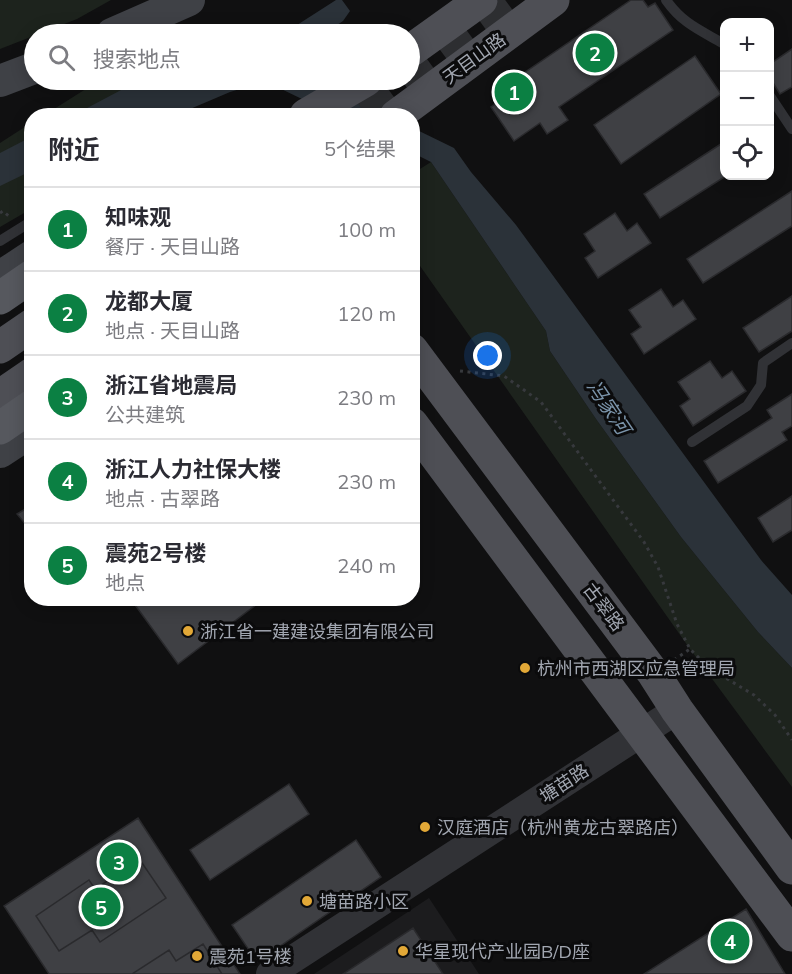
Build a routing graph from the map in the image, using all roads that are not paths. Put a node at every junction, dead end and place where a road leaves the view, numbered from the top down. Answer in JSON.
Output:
{"nodes":[{"id":1,"x":189,"y":0,"type":"edge"},
{"id":2,"x":481,"y":0,"type":"edge"},
{"id":3,"x":553,"y":0,"type":"edge"},
{"id":4,"x":666,"y":0,"type":"edge"},
{"id":5,"x":135,"y":24,"type":"edge"},
{"id":6,"x":720,"y":43,"type":"edge"},
{"id":7,"x":420,"y":44,"type":"edge"},
{"id":8,"x":24,"y":72,"type":"edge"},
{"id":9,"x":0,"y":81,"type":"edge"},
{"id":10,"x":349,"y":90,"type":"edge"},
{"id":11,"x":774,"y":102,"type":"edge"},
{"id":12,"x":318,"y":108,"type":"edge"},
{"id":13,"x":405,"y":108,"type":"edge"},
{"id":14,"x":792,"y":129,"type":"edge"},
{"id":15,"x":24,"y":226,"type":"edge"},
{"id":16,"x":0,"y":241,"type":"edge"},
{"id":17,"x":24,"y":261,"type":"edge"},
{"id":18,"x":0,"y":277,"type":"edge"},
{"id":19,"x":24,"y":282,"type":"edge"},
{"id":20,"x":0,"y":298,"type":"edge"},
{"id":21,"x":24,"y":330,"type":"edge"},
{"id":22,"x":792,"y":343,"type":"edge"},
{"id":23,"x":0,"y":347,"type":"edge"},
{"id":24,"x":420,"y":359,"type":"edge"},
{"id":25,"x":24,"y":380,"type":"edge"},
{"id":26,"x":0,"y":396,"type":"edge"},
{"id":27,"x":24,"y":412,"type":"edge"},
{"id":28,"x":0,"y":428,"type":"edge"},
{"id":29,"x":420,"y":435,"type":"edge"},
{"id":30,"x":24,"y":436,"type":"edge"},
{"id":31,"x":692,"y":442,"type":"dead end"},
{"id":32,"x":0,"y":452,"type":"edge"},
{"id":33,"x":677,"y":710,"type":"junction"},
{"id":34,"x":641,"y":733,"type":"junction"},
{"id":35,"x":792,"y":868,"type":"edge"},
{"id":36,"x":792,"y":935,"type":"edge"},
{"id":37,"x":270,"y":974,"type":"edge"}],
"edges":[{"from":1,"to":5,"type":"main road"},
{"from":2,"to":7,"type":"main road"},
{"from":3,"to":13,"type":"main road","name":"天目山路"},
{"from":4,"to":6,"type":"lane"},
{"from":8,"to":9,"type":"main road"},
{"from":10,"to":12,"type":"main road","bridge":true},
{"from":11,"to":14,"type":"lane"},
{"from":15,"to":16,"type":"lane"},
{"from":17,"to":18,"type":"main road"},
{"from":19,"to":20,"type":"highway"},
{"from":21,"to":23,"type":"main road"},
{"from":22,"to":31,"type":"lane"},
{"from":24,"to":33,"type":"main road","name":"古翠路"},
{"from":25,"to":26,"type":"main road"},
{"from":27,"to":28,"type":"highway"},
{"from":29,"to":34,"type":"main road"},
{"from":30,"to":32,"type":"main road"},
{"from":33,"to":34,"type":"street","name":"塘苗路"},
{"from":33,"to":35,"type":"main road","name":"古翠路"},
{"from":34,"to":36,"type":"main road"},
{"from":34,"to":37,"type":"street","name":"塘苗路"}]}
